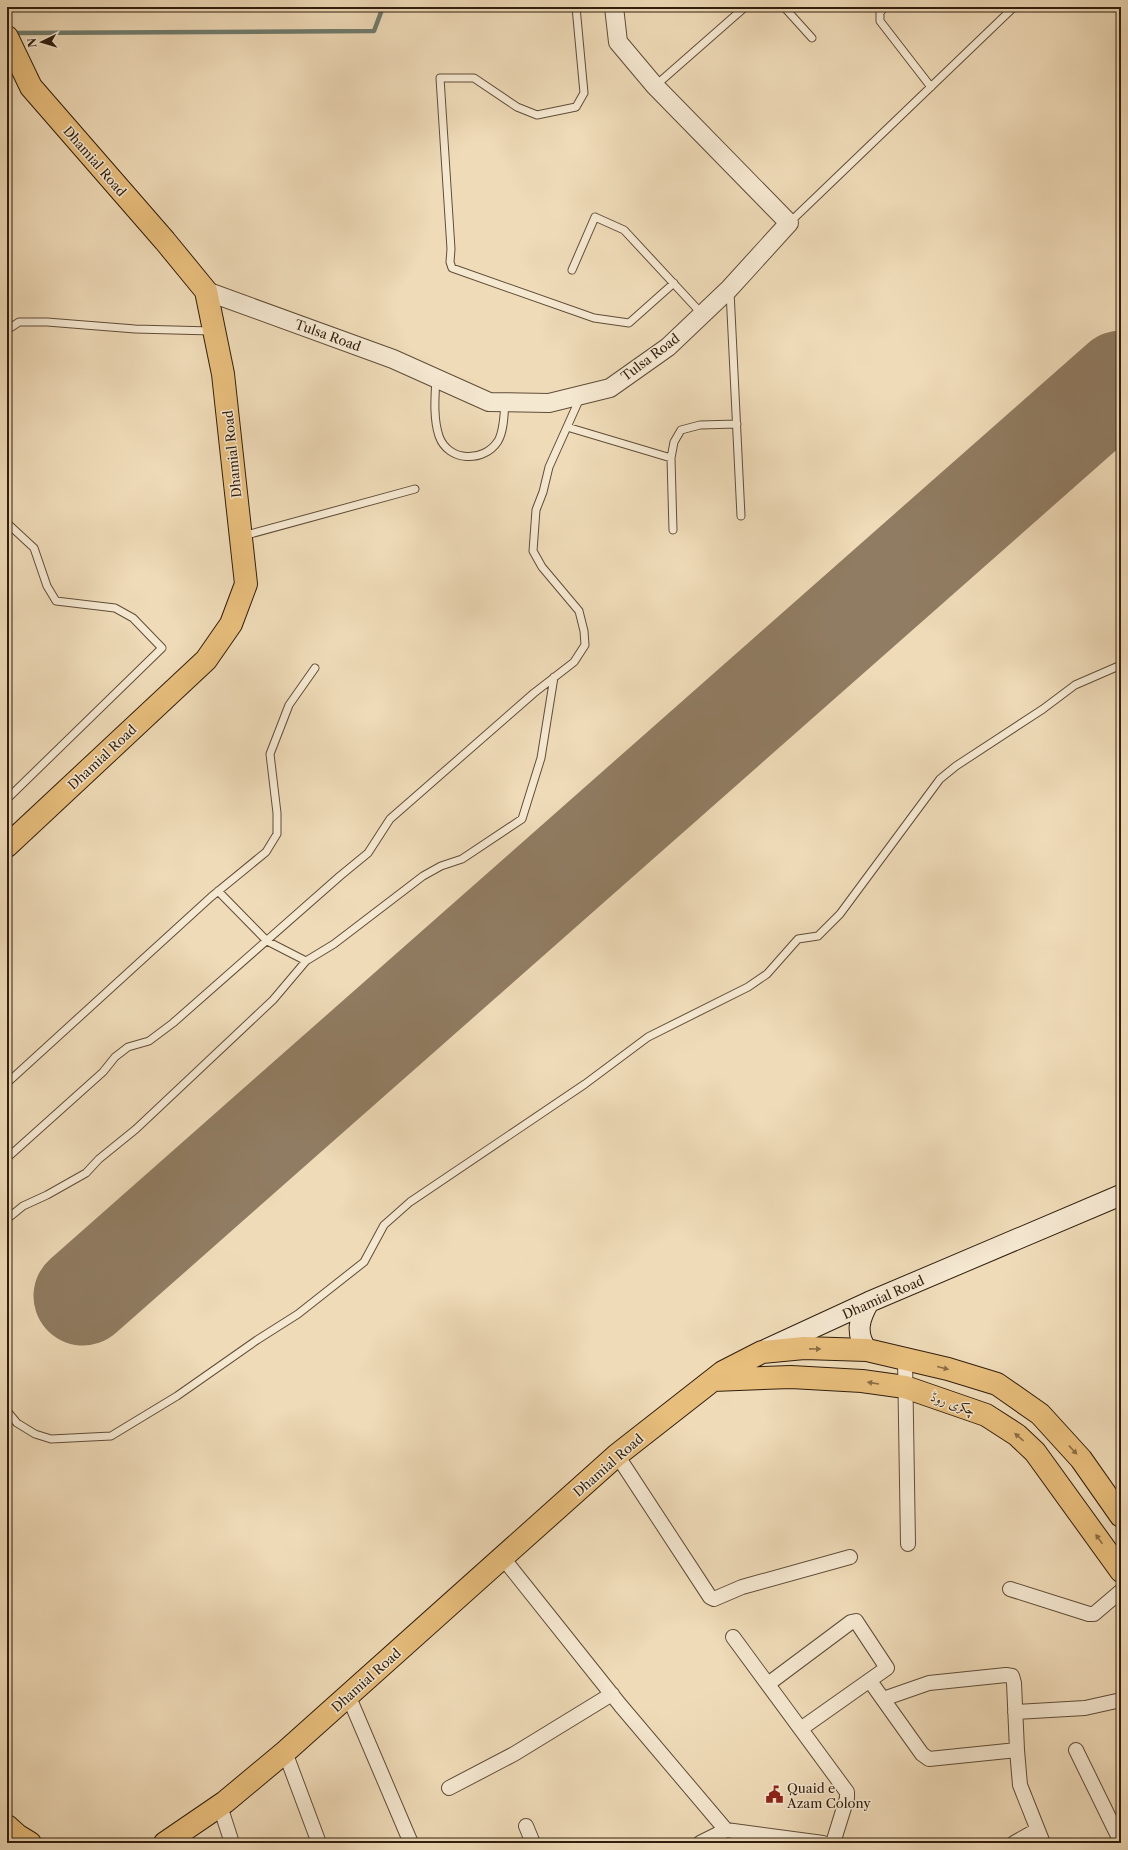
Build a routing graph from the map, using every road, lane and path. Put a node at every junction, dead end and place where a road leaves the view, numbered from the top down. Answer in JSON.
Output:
{"nodes":[{"id":1,"x":576,"y":7,"type":"edge"},
{"id":2,"x":614,"y":7,"type":"edge"},
{"id":3,"x":745,"y":7,"type":"edge"},
{"id":4,"x":784,"y":7,"type":"edge"},
{"id":5,"x":884,"y":7,"type":"edge"},
{"id":6,"x":1014,"y":7,"type":"edge"},
{"id":7,"x":812,"y":38,"type":"dead end"},
{"id":8,"x":8,"y":39,"type":"edge"},
{"id":9,"x":655,"y":86,"type":"junction"},
{"id":10,"x":931,"y":87,"type":"junction"},
{"id":11,"x":789,"y":223,"type":"junction"},
{"id":12,"x":572,"y":270,"type":"dead end"},
{"id":13,"x":674,"y":284,"type":"junction"},
{"id":14,"x":729,"y":289,"type":"junction"},
{"id":15,"x":206,"y":291,"type":"junction"},
{"id":16,"x":702,"y":314,"type":"junction"},
{"id":17,"x":7,"y":330,"type":"edge"},
{"id":18,"x":214,"y":331,"type":"junction"},
{"id":19,"x":436,"y":378,"type":"junction"},
{"id":20,"x":581,"y":395,"type":"junction"},
{"id":21,"x":506,"y":402,"type":"junction"},
{"id":22,"x":737,"y":424,"type":"junction"},
{"id":23,"x":567,"y":426,"type":"junction"},
{"id":24,"x":671,"y":458,"type":"junction"},
{"id":25,"x":415,"y":489,"type":"dead end"},
{"id":26,"x":741,"y":516,"type":"dead end"},
{"id":27,"x":7,"y":523,"type":"edge"},
{"id":28,"x":673,"y":530,"type":"dead end"},
{"id":29,"x":241,"y":537,"type":"junction"},
{"id":30,"x":1121,"y":665,"type":"edge"},
{"id":31,"x":315,"y":668,"type":"dead end"},
{"id":32,"x":554,"y":677,"type":"junction"},
{"id":33,"x":7,"y":799,"type":"edge"},
{"id":34,"x":7,"y":846,"type":"edge"},
{"id":35,"x":218,"y":891,"type":"junction"},
{"id":36,"x":266,"y":941,"type":"junction"},
{"id":37,"x":306,"y":961,"type":"junction"},
{"id":38,"x":7,"y":1082,"type":"edge"},
{"id":39,"x":7,"y":1158,"type":"edge"},
{"id":40,"x":1121,"y":1195,"type":"edge"},
{"id":41,"x":7,"y":1219,"type":"edge"},
{"id":42,"x":869,"y":1302,"type":"junction"},
{"id":43,"x":867,"y":1350,"type":"junction"},
{"id":44,"x":762,"y":1352,"type":"junction"},
{"id":45,"x":904,"y":1359,"type":"junction"},
{"id":46,"x":713,"y":1380,"type":"junction"},
{"id":47,"x":905,"y":1387,"type":"junction"},
{"id":48,"x":7,"y":1411,"type":"edge"},
{"id":49,"x":617,"y":1455,"type":"junction"},
{"id":50,"x":1121,"y":1516,"type":"edge"},
{"id":51,"x":908,"y":1544,"type":"dead end"},
{"id":52,"x":850,"y":1557,"type":"dead end"},
{"id":53,"x":503,"y":1558,"type":"junction"},
{"id":54,"x":1121,"y":1571,"type":"edge"},
{"id":55,"x":1010,"y":1589,"type":"dead end"},
{"id":56,"x":1121,"y":1590,"type":"edge"},
{"id":57,"x":733,"y":1637,"type":"dead end"},
{"id":58,"x":870,"y":1681,"type":"junction"},
{"id":59,"x":768,"y":1684,"type":"junction"},
{"id":60,"x":612,"y":1694,"type":"junction"},
{"id":61,"x":348,"y":1695,"type":"junction"},
{"id":62,"x":883,"y":1700,"type":"junction"},
{"id":63,"x":1121,"y":1700,"type":"edge"},
{"id":64,"x":1015,"y":1712,"type":"junction"},
{"id":65,"x":802,"y":1728,"type":"junction"},
{"id":66,"x":1016,"y":1750,"type":"junction"},
{"id":67,"x":1076,"y":1750,"type":"dead end"},
{"id":68,"x":285,"y":1752,"type":"junction"},
{"id":69,"x":449,"y":1788,"type":"dead end"},
{"id":70,"x":220,"y":1806,"type":"junction"},
{"id":71,"x":7,"y":1826,"type":"edge"},
{"id":72,"x":526,"y":1826,"type":"dead end"},
{"id":73,"x":726,"y":1830,"type":"junction"},
{"id":74,"x":1037,"y":1830,"type":"junction"},
{"id":75,"x":1121,"y":1842,"type":"edge"},
{"id":76,"x":30,"y":1843,"type":"edge"},
{"id":77,"x":165,"y":1843,"type":"edge"},
{"id":78,"x":232,"y":1843,"type":"edge"},
{"id":79,"x":319,"y":1843,"type":"edge"},
{"id":80,"x":411,"y":1843,"type":"edge"},
{"id":81,"x":533,"y":1843,"type":"edge"},
{"id":82,"x":700,"y":1843,"type":"edge"},
{"id":83,"x":822,"y":1843,"type":"edge"},
{"id":84,"x":833,"y":1843,"type":"edge"},
{"id":85,"x":1014,"y":1843,"type":"edge"},
{"id":86,"x":1043,"y":1843,"type":"edge"}],
"edges":[{"from":1,"to":13,"type":"lane"},
{"from":2,"to":9,"type":"street"},
{"from":3,"to":9,"type":"lane"},
{"from":4,"to":7,"type":"lane"},
{"from":5,"to":10,"type":"lane"},
{"from":6,"to":10,"type":"lane"},
{"from":8,"to":15,"type":"main road","name":"Dhamial Road"},
{"from":9,"to":11,"type":"street"},
{"from":10,"to":11,"type":"lane"},
{"from":11,"to":14,"type":"street","name":"Tulsa Road"},
{"from":12,"to":13,"type":"lane"},
{"from":13,"to":16,"type":"lane"},
{"from":14,"to":16,"type":"street","name":"Tulsa Road"},
{"from":14,"to":22,"type":"lane"},
{"from":15,"to":18,"type":"main road","name":"Dhamial Road"},
{"from":15,"to":19,"type":"street","name":"Tulsa Road"},
{"from":16,"to":20,"type":"street","name":"Tulsa Road"},
{"from":17,"to":18,"type":"lane"},
{"from":18,"to":29,"type":"main road","name":"Dhamial Road"},
{"from":19,"to":21,"type":"street","name":"Tulsa Road"},
{"from":19,"to":21,"type":"lane"},
{"from":20,"to":21,"type":"street","name":"Tulsa Road"},
{"from":20,"to":23,"type":"lane"},
{"from":22,"to":24,"type":"lane"},
{"from":22,"to":26,"type":"lane"},
{"from":23,"to":24,"type":"lane"},
{"from":23,"to":32,"type":"lane"},
{"from":24,"to":28,"type":"lane"},
{"from":25,"to":29,"type":"lane"},
{"from":27,"to":33,"type":"lane"},
{"from":29,"to":34,"type":"main road","name":"Dhamial Road"},
{"from":30,"to":48,"type":"lane"},
{"from":31,"to":35,"type":"lane"},
{"from":32,"to":36,"type":"lane"},
{"from":32,"to":37,"type":"lane"},
{"from":35,"to":36,"type":"lane"},
{"from":35,"to":38,"type":"lane"},
{"from":36,"to":37,"type":"lane"},
{"from":36,"to":39,"type":"lane"},
{"from":37,"to":41,"type":"lane"},
{"from":40,"to":42,"type":"main road","name":"Dhamial Road"},
{"from":42,"to":43,"type":"main road"},
{"from":42,"to":44,"type":"main road","name":"Dhamial Road"},
{"from":44,"to":43,"type":"main road","one_way":true},
{"from":43,"to":45,"type":"main road"},
{"from":44,"to":46,"type":"main road","name":"Dhamial Road"},
{"from":45,"to":47,"type":"street"},
{"from":45,"to":50,"type":"main road","one_way":true},
{"from":47,"to":46,"type":"main road","name":"چکری روڈ","one_way":true},
{"from":46,"to":49,"type":"main road","name":"Dhamial Road"},
{"from":47,"to":51,"type":"street"},
{"from":54,"to":47,"type":"main road","name":"چکری روڈ","one_way":true},
{"from":49,"to":52,"type":"street"},
{"from":49,"to":53,"type":"main road","name":"Dhamial Road"},
{"from":53,"to":60,"type":"street"},
{"from":53,"to":61,"type":"main road","name":"Dhamial Road"},
{"from":55,"to":56,"type":"street"},
{"from":57,"to":59,"type":"street"},
{"from":58,"to":59,"type":"street"},
{"from":58,"to":62,"type":"street"},
{"from":58,"to":65,"type":"street"},
{"from":59,"to":65,"type":"street"},
{"from":60,"to":69,"type":"street"},
{"from":60,"to":73,"type":"street"},
{"from":61,"to":68,"type":"main road","name":"Dhamial Road"},
{"from":61,"to":80,"type":"street"},
{"from":62,"to":64,"type":"street"},
{"from":62,"to":66,"type":"street"},
{"from":63,"to":64,"type":"street"},
{"from":64,"to":66,"type":"street"},
{"from":65,"to":84,"type":"street"},
{"from":66,"to":74,"type":"street"},
{"from":67,"to":75,"type":"street"},
{"from":68,"to":70,"type":"main road","name":"Dhamial Road"},
{"from":68,"to":79,"type":"street"},
{"from":70,"to":77,"type":"main road","name":"Dhamial Road"},
{"from":70,"to":78,"type":"street"},
{"from":71,"to":76,"type":"main road"},
{"from":72,"to":81,"type":"street"},
{"from":73,"to":82,"type":"street"},
{"from":73,"to":83,"type":"street"},
{"from":74,"to":85,"type":"street"},
{"from":74,"to":86,"type":"street"}]}
